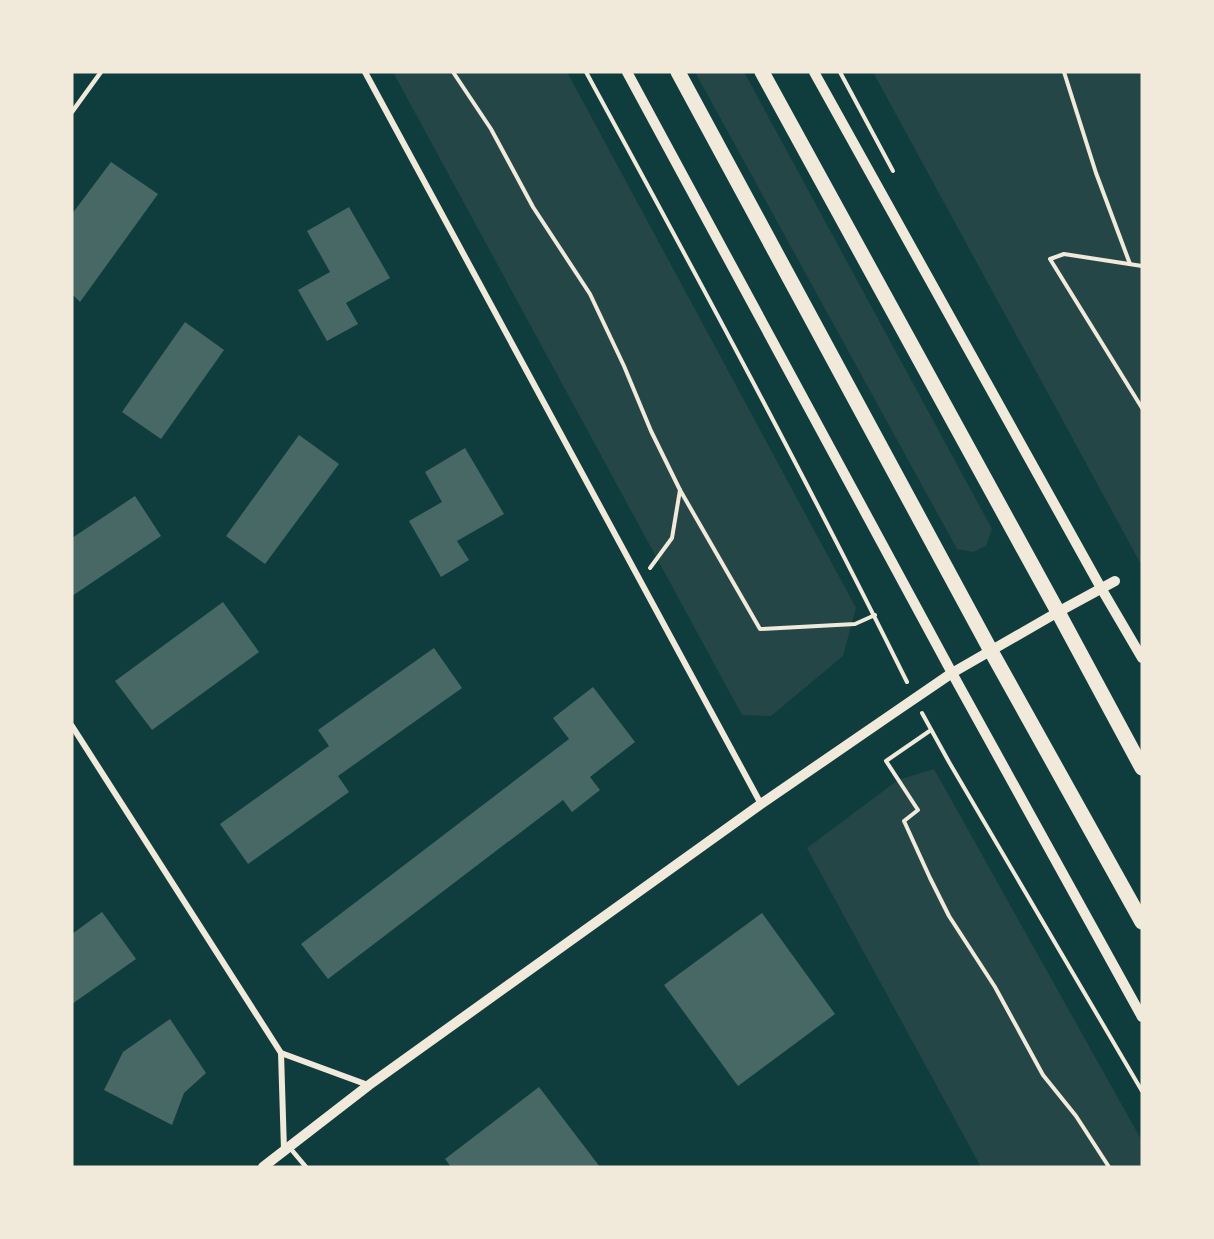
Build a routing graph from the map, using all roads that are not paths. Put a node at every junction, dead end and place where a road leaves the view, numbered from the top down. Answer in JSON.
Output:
{"nodes":[{"id":1,"x":101,"y":72,"type":"edge"},
{"id":2,"x":366,"y":72,"type":"edge"},
{"id":3,"x":627,"y":72,"type":"edge"},
{"id":4,"x":678,"y":72,"type":"edge"},
{"id":5,"x":762,"y":72,"type":"edge"},
{"id":6,"x":814,"y":72,"type":"edge"},
{"id":7,"x":72,"y":112,"type":"edge"},
{"id":8,"x":1115,"y":581,"type":"dead end"},
{"id":9,"x":1101,"y":588,"type":"junction"},
{"id":10,"x":1058,"y":612,"type":"junction"},
{"id":11,"x":991,"y":651,"type":"junction"},
{"id":12,"x":1142,"y":658,"type":"edge"},
{"id":13,"x":952,"y":673,"type":"junction"},
{"id":14,"x":72,"y":726,"type":"edge"},
{"id":15,"x":1142,"y":768,"type":"edge"},
{"id":16,"x":761,"y":804,"type":"junction"},
{"id":17,"x":1142,"y":922,"type":"edge"},
{"id":18,"x":1142,"y":1017,"type":"edge"},
{"id":19,"x":281,"y":1053,"type":"junction"},
{"id":20,"x":369,"y":1085,"type":"junction"},
{"id":21,"x":286,"y":1148,"type":"junction"},
{"id":22,"x":263,"y":1167,"type":"edge"},
{"id":23,"x":306,"y":1167,"type":"edge"}],
"edges":[{"from":1,"to":7,"type":"lane"},
{"from":2,"to":16,"type":"street"},
{"from":3,"to":13,"type":"street"},
{"from":4,"to":11,"type":"main road"},
{"from":5,"to":10,"type":"main road"},
{"from":6,"to":9,"type":"street"},
{"from":8,"to":9,"type":"street"},
{"from":9,"to":10,"type":"street"},
{"from":9,"to":12,"type":"street"},
{"from":10,"to":11,"type":"street"},
{"from":10,"to":15,"type":"main road"},
{"from":11,"to":13,"type":"street"},
{"from":11,"to":17,"type":"main road"},
{"from":13,"to":16,"type":"street"},
{"from":13,"to":18,"type":"street"},
{"from":14,"to":19,"type":"street"},
{"from":16,"to":20,"type":"street"},
{"from":19,"to":20,"type":"street"},
{"from":19,"to":21,"type":"street"},
{"from":20,"to":21,"type":"street"},
{"from":21,"to":22,"type":"street"},
{"from":21,"to":23,"type":"lane"}]}
